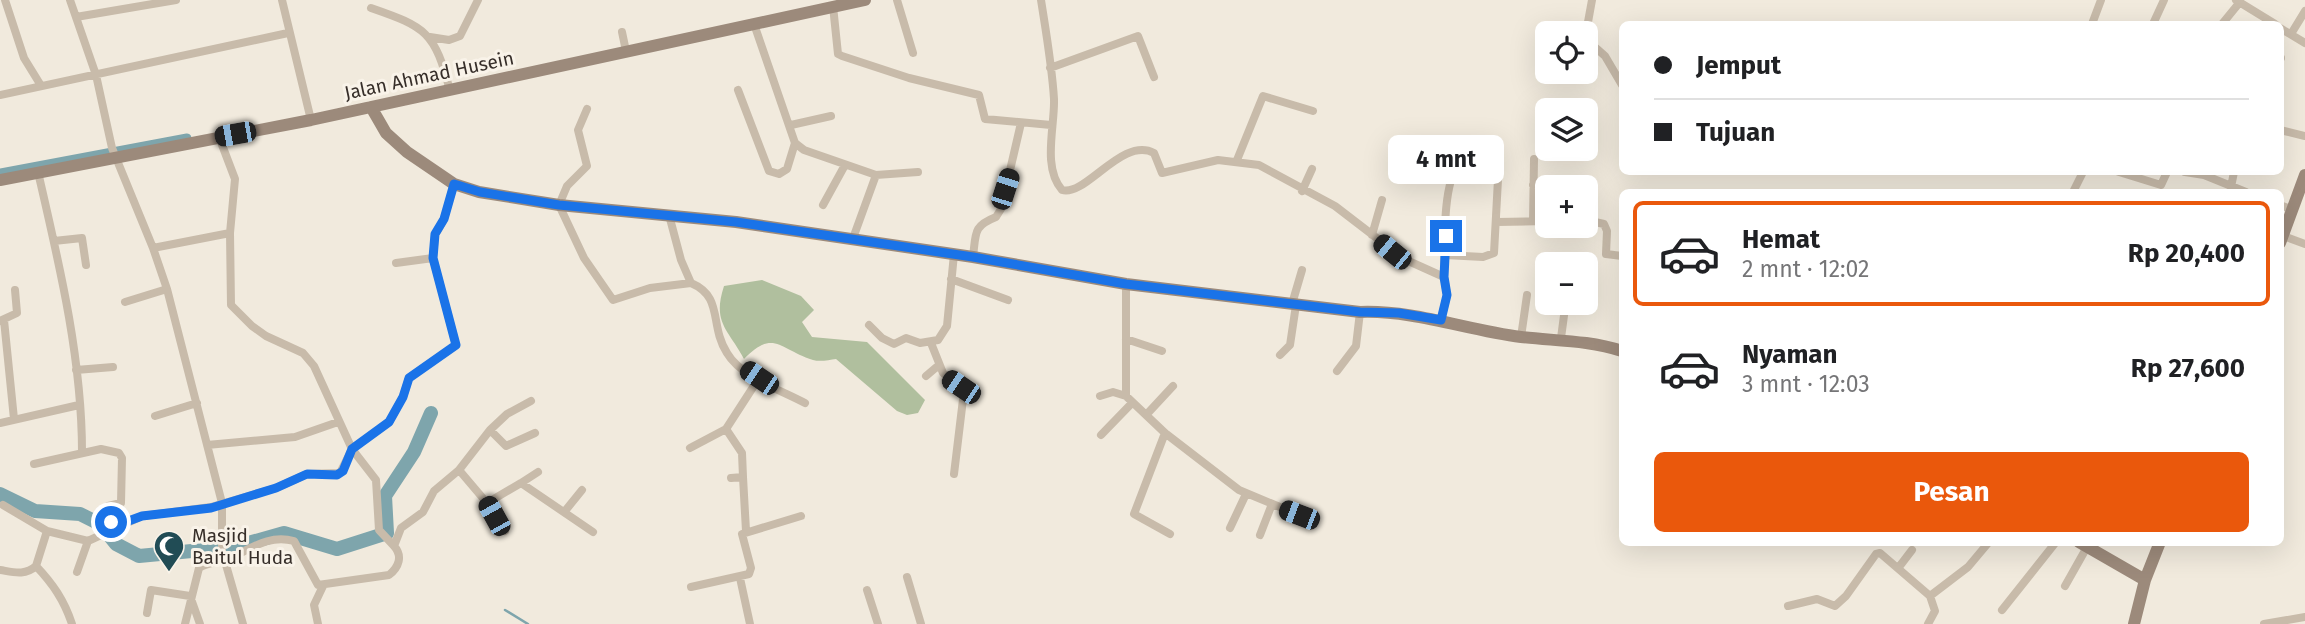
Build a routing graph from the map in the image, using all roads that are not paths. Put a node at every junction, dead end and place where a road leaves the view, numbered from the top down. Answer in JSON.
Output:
{"nodes":[{"id":1,"x":5,"y":0,"type":"edge"},
{"id":2,"x":71,"y":0,"type":"edge"},
{"id":3,"x":176,"y":0,"type":"edge"},
{"id":4,"x":282,"y":0,"type":"edge"},
{"id":5,"x":478,"y":0,"type":"edge"},
{"id":6,"x":861,"y":0,"type":"edge"},
{"id":7,"x":897,"y":0,"type":"edge"},
{"id":8,"x":1041,"y":0,"type":"edge"},
{"id":9,"x":1592,"y":0,"type":"edge"},
{"id":10,"x":2101,"y":0,"type":"edge"},
{"id":11,"x":2164,"y":0,"type":"edge"},
{"id":12,"x":2238,"y":1,"type":"edge"},
{"id":13,"x":151,"y":3,"type":"edge"},
{"id":14,"x":833,"y":6,"type":"junction"},
{"id":15,"x":371,"y":8,"type":"dead end"},
{"id":16,"x":2305,"y":11,"type":"edge"},
{"id":17,"x":76,"y":17,"type":"junction"},
{"id":18,"x":2093,"y":21,"type":"edge"},
{"id":19,"x":2154,"y":21,"type":"edge"},
{"id":20,"x":2224,"y":21,"type":"edge"},
{"id":21,"x":2270,"y":21,"type":"edge"},
{"id":22,"x":754,"y":24,"type":"junction"},
{"id":23,"x":2284,"y":30,"type":"edge"},
{"id":24,"x":622,"y":32,"type":"dead end"},
{"id":25,"x":288,"y":33,"type":"junction"},
{"id":26,"x":2291,"y":34,"type":"junction"},
{"id":27,"x":430,"y":37,"type":"junction"},
{"id":28,"x":2305,"y":43,"type":"edge"},
{"id":29,"x":626,"y":51,"type":"junction"},
{"id":30,"x":913,"y":53,"type":"dead end"},
{"id":31,"x":1050,"y":68,"type":"junction"},
{"id":32,"x":96,"y":75,"type":"junction"},
{"id":33,"x":1154,"y":77,"type":"dead end"},
{"id":34,"x":1619,"y":80,"type":"edge"},
{"id":35,"x":40,"y":85,"type":"junction"},
{"id":36,"x":738,"y":90,"type":"dead end"},
{"id":37,"x":450,"y":91,"type":"junction"},
{"id":38,"x":0,"y":94,"type":"edge"},
{"id":39,"x":371,"y":107,"type":"junction"},
{"id":40,"x":587,"y":109,"type":"dead end"},
{"id":41,"x":1313,"y":111,"type":"dead end"},
{"id":42,"x":831,"y":116,"type":"dead end"},
{"id":43,"x":311,"y":120,"type":"junction"},
{"id":44,"x":1021,"y":123,"type":"junction"},
{"id":45,"x":791,"y":125,"type":"junction"},
{"id":46,"x":1051,"y":125,"type":"junction"},
{"id":47,"x":2284,"y":132,"type":"edge"},
{"id":48,"x":2305,"y":136,"type":"edge"},
{"id":49,"x":219,"y":137,"type":"junction"},
{"id":50,"x":795,"y":144,"type":"junction"},
{"id":51,"x":115,"y":153,"type":"junction"},
{"id":52,"x":1534,"y":159,"type":"dead end"},
{"id":53,"x":1237,"y":160,"type":"junction"},
{"id":54,"x":1499,"y":161,"type":"dead end"},
{"id":55,"x":845,"y":165,"type":"junction"},
{"id":56,"x":1458,"y":166,"type":"dead end"},
{"id":57,"x":1312,"y":169,"type":"dead end"},
{"id":58,"x":38,"y":172,"type":"junction"},
{"id":59,"x":918,"y":172,"type":"dead end"},
{"id":60,"x":2126,"y":175,"type":"edge"},
{"id":61,"x":2194,"y":175,"type":"edge"},
{"id":62,"x":2305,"y":175,"type":"edge"},
{"id":63,"x":876,"y":176,"type":"junction"},
{"id":64,"x":0,"y":180,"type":"edge"},
{"id":65,"x":454,"y":184,"type":"junction"},
{"id":66,"x":1533,"y":185,"type":"joint"},
{"id":67,"x":2160,"y":189,"type":"edge"},
{"id":68,"x":2235,"y":189,"type":"edge"},
{"id":69,"x":1302,"y":191,"type":"junction"},
{"id":70,"x":1382,"y":200,"type":"dead end"},
{"id":71,"x":559,"y":205,"type":"junction"},
{"id":72,"x":823,"y":205,"type":"dead end"},
{"id":73,"x":2286,"y":207,"type":"edge"},
{"id":74,"x":669,"y":215,"type":"junction"},
{"id":75,"x":1533,"y":221,"type":"joint"},
{"id":76,"x":1497,"y":222,"type":"junction"},
{"id":77,"x":1598,"y":223,"type":"edge"},
{"id":78,"x":230,"y":233,"type":"junction"},
{"id":79,"x":1372,"y":235,"type":"junction"},
{"id":80,"x":2284,"y":240,"type":"edge"},
{"id":81,"x":54,"y":241,"type":"junction"},
{"id":82,"x":852,"y":241,"type":"junction"},
{"id":83,"x":2305,"y":244,"type":"edge"},
{"id":84,"x":153,"y":248,"type":"junction"},
{"id":85,"x":954,"y":254,"type":"junction"},
{"id":86,"x":1445,"y":255,"type":"junction"},
{"id":87,"x":1619,"y":256,"type":"edge"},
{"id":88,"x":973,"y":257,"type":"junction"},
{"id":89,"x":433,"y":258,"type":"junction"},
{"id":90,"x":396,"y":263,"type":"dead end"},
{"id":91,"x":86,"y":265,"type":"dead end"},
{"id":92,"x":1302,"y":270,"type":"dead end"},
{"id":93,"x":1444,"y":277,"type":"junction"},
{"id":94,"x":951,"y":279,"type":"junction"},
{"id":95,"x":691,"y":283,"type":"junction"},
{"id":96,"x":1126,"y":284,"type":"junction"},
{"id":97,"x":167,"y":289,"type":"junction"},
{"id":98,"x":15,"y":290,"type":"dead end"},
{"id":99,"x":1527,"y":295,"type":"dead end"},
{"id":100,"x":1008,"y":300,"type":"dead end"},
{"id":101,"x":125,"y":302,"type":"dead end"},
{"id":102,"x":1294,"y":304,"type":"junction"},
{"id":103,"x":1360,"y":312,"type":"junction"},
{"id":104,"x":1564,"y":315,"type":"edge"},
{"id":105,"x":2,"y":320,"type":"edge"},
{"id":106,"x":1441,"y":320,"type":"junction"},
{"id":107,"x":869,"y":325,"type":"dead end"},
{"id":108,"x":1521,"y":337,"type":"junction"},
{"id":109,"x":1561,"y":338,"type":"junction"},
{"id":110,"x":1125,"y":339,"type":"junction"},
{"id":111,"x":931,"y":343,"type":"junction"},
{"id":112,"x":1619,"y":350,"type":"edge"},
{"id":113,"x":1163,"y":351,"type":"dead end"},
{"id":114,"x":1280,"y":355,"type":"dead end"},
{"id":115,"x":939,"y":365,"type":"junction"},
{"id":116,"x":113,"y":367,"type":"dead end"},
{"id":117,"x":76,"y":370,"type":"junction"},
{"id":118,"x":1338,"y":372,"type":"dead end"},
{"id":119,"x":4,"y":375,"type":"edge"},
{"id":120,"x":926,"y":376,"type":"dead end"},
{"id":121,"x":759,"y":378,"type":"junction"},
{"id":122,"x":1173,"y":386,"type":"dead end"},
{"id":123,"x":1100,"y":396,"type":"dead end"},
{"id":124,"x":1129,"y":399,"type":"junction"},
{"id":125,"x":531,"y":401,"type":"dead end"},
{"id":126,"x":197,"y":403,"type":"junction"},
{"id":127,"x":805,"y":403,"type":"dead end"},
{"id":128,"x":79,"y":405,"type":"junction"},
{"id":129,"x":1147,"y":414,"type":"junction"},
{"id":130,"x":155,"y":416,"type":"dead end"},
{"id":131,"x":14,"y":419,"type":"junction"},
{"id":132,"x":338,"y":422,"type":"junction"},
{"id":133,"x":0,"y":423,"type":"edge"},
{"id":134,"x":726,"y":429,"type":"junction"},
{"id":135,"x":490,"y":430,"type":"junction"},
{"id":136,"x":535,"y":433,"type":"dead end"},
{"id":137,"x":1165,"y":433,"type":"junction"},
{"id":138,"x":1101,"y":435,"type":"dead end"},
{"id":139,"x":207,"y":444,"type":"junction"},
{"id":140,"x":690,"y":448,"type":"dead end"},
{"id":141,"x":352,"y":449,"type":"junction"},
{"id":142,"x":82,"y":452,"type":"junction"},
{"id":143,"x":34,"y":464,"type":"dead end"},
{"id":144,"x":459,"y":470,"type":"junction"},
{"id":145,"x":538,"y":472,"type":"dead end"},
{"id":146,"x":954,"y":474,"type":"dead end"},
{"id":147,"x":732,"y":478,"type":"dead end"},
{"id":148,"x":743,"y":478,"type":"junction"},
{"id":149,"x":521,"y":483,"type":"junction"},
{"id":150,"x":582,"y":489,"type":"dead end"},
{"id":151,"x":1246,"y":494,"type":"junction"},
{"id":152,"x":222,"y":503,"type":"junction"},
{"id":153,"x":487,"y":503,"type":"junction"},
{"id":154,"x":1272,"y":504,"type":"junction"},
{"id":155,"x":3,"y":505,"type":"dead end"},
{"id":156,"x":565,"y":511,"type":"junction"},
{"id":157,"x":1299,"y":515,"type":"dead end"},
{"id":158,"x":801,"y":516,"type":"dead end"},
{"id":159,"x":114,"y":527,"type":"junction"},
{"id":160,"x":1230,"y":528,"type":"dead end"},
{"id":161,"x":47,"y":531,"type":"junction"},
{"id":162,"x":505,"y":531,"type":"dead end"},
{"id":163,"x":746,"y":531,"type":"junction"},
{"id":164,"x":593,"y":532,"type":"dead end"},
{"id":165,"x":1170,"y":534,"type":"dead end"},
{"id":166,"x":1260,"y":536,"type":"dead end"},
{"id":167,"x":88,"y":541,"type":"junction"},
{"id":168,"x":390,"y":544,"type":"junction"},
{"id":169,"x":1986,"y":546,"type":"edge"},
{"id":170,"x":2053,"y":546,"type":"edge"},
{"id":171,"x":2083,"y":546,"type":"edge"},
{"id":172,"x":2085,"y":546,"type":"edge"},
{"id":173,"x":2158,"y":546,"type":"edge"},
{"id":174,"x":1912,"y":550,"type":"dead end"},
{"id":175,"x":223,"y":551,"type":"junction"},
{"id":176,"x":36,"y":566,"type":"junction"},
{"id":177,"x":1899,"y":566,"type":"junction"},
{"id":178,"x":0,"y":570,"type":"edge"},
{"id":179,"x":77,"y":572,"type":"dead end"},
{"id":180,"x":740,"y":578,"type":"junction"},
{"id":181,"x":907,"y":578,"type":"dead end"},
{"id":182,"x":153,"y":580,"type":"dead end"},
{"id":183,"x":2145,"y":580,"type":"junction"},
{"id":184,"x":323,"y":586,"type":"junction"},
{"id":185,"x":2065,"y":586,"type":"dead end"},
{"id":186,"x":691,"y":587,"type":"dead end"},
{"id":187,"x":150,"y":590,"type":"junction"},
{"id":188,"x":867,"y":590,"type":"dead end"},
{"id":189,"x":190,"y":596,"type":"junction"},
{"id":190,"x":1930,"y":596,"type":"junction"},
{"id":191,"x":1788,"y":606,"type":"dead end"},
{"id":192,"x":2002,"y":610,"type":"dead end"},
{"id":193,"x":147,"y":613,"type":"dead end"},
{"id":194,"x":2305,"y":617,"type":"edge"},
{"id":195,"x":72,"y":624,"type":"edge"},
{"id":196,"x":185,"y":624,"type":"edge"},
{"id":197,"x":200,"y":624,"type":"edge"},
{"id":198,"x":243,"y":624,"type":"edge"},
{"id":199,"x":318,"y":624,"type":"edge"},
{"id":200,"x":750,"y":624,"type":"edge"},
{"id":201,"x":878,"y":624,"type":"edge"},
{"id":202,"x":921,"y":624,"type":"edge"},
{"id":203,"x":1928,"y":624,"type":"edge"},
{"id":204,"x":2134,"y":624,"type":"edge"},
{"id":205,"x":2264,"y":624,"type":"edge"}],
"edges":[{"from":1,"to":35,"type":"street"},
{"from":2,"to":17,"type":"street"},
{"from":3,"to":13,"type":"street"},
{"from":4,"to":25,"type":"street"},
{"from":5,"to":27,"type":"street"},
{"from":6,"to":14,"type":"street","name":"Jalan Ahmad Husein"},
{"from":7,"to":30,"type":"street"},
{"from":8,"to":31,"type":"street"},
{"from":9,"to":34,"type":"street"},
{"from":10,"to":18,"type":"street"},
{"from":11,"to":19,"type":"street"},
{"from":12,"to":20,"type":"street"},
{"from":12,"to":21,"type":"street"},
{"from":13,"to":17,"type":"street"},
{"from":14,"to":22,"type":"street","name":"Jalan Ahmad Husein"},
{"from":14,"to":44,"type":"street"},
{"from":15,"to":27,"type":"street"},
{"from":16,"to":26,"type":"street"},
{"from":17,"to":32,"type":"street"},
{"from":22,"to":29,"type":"street","name":"Jalan Ahmad Husein"},
{"from":22,"to":45,"type":"street"},
{"from":23,"to":26,"type":"street"},
{"from":24,"to":29,"type":"street"},
{"from":25,"to":32,"type":"street"},
{"from":25,"to":43,"type":"street"},
{"from":26,"to":28,"type":"street"},
{"from":27,"to":37,"type":"street"},
{"from":29,"to":37,"type":"street","name":"Jalan Ahmad Husein"},
{"from":31,"to":33,"type":"street"},
{"from":31,"to":46,"type":"street"},
{"from":32,"to":35,"type":"street"},
{"from":32,"to":51,"type":"street"},
{"from":35,"to":38,"type":"street"},
{"from":36,"to":50,"type":"street"},
{"from":37,"to":39,"type":"street","name":"Jalan Ahmad Husein"},
{"from":39,"to":43,"type":"street","name":"Jalan Ahmad Husein"},
{"from":39,"to":65,"type":"street"},
{"from":40,"to":71,"type":"street"},
{"from":41,"to":53,"type":"street"},
{"from":42,"to":45,"type":"street"},
{"from":43,"to":49,"type":"street","name":"Jalan Ahmad Husein"},
{"from":44,"to":46,"type":"street"},
{"from":44,"to":88,"type":"street"},
{"from":45,"to":50,"type":"street"},
{"from":46,"to":53,"type":"street"},
{"from":47,"to":48,"type":"street"},
{"from":49,"to":51,"type":"street","name":"Jalan Ahmad Husein"},
{"from":49,"to":78,"type":"street"},
{"from":50,"to":55,"type":"street"},
{"from":51,"to":58,"type":"street","name":"Jalan Ahmad Husein"},
{"from":51,"to":84,"type":"street"},
{"from":52,"to":66,"type":"street"},
{"from":53,"to":69,"type":"street"},
{"from":54,"to":76,"type":"street"},
{"from":55,"to":63,"type":"street"},
{"from":55,"to":72,"type":"street"},
{"from":56,"to":86,"type":"street"},
{"from":57,"to":69,"type":"street"},
{"from":58,"to":64,"type":"street","name":"Jalan Ahmad Husein"},
{"from":58,"to":81,"type":"street"},
{"from":59,"to":63,"type":"street"},
{"from":60,"to":67,"type":"street"},
{"from":61,"to":68,"type":"street"},
{"from":62,"to":73,"type":"street"},
{"from":63,"to":82,"type":"street"},
{"from":65,"to":71,"type":"street"},
{"from":65,"to":89,"type":"street"},
{"from":66,"to":75,"type":"street"},
{"from":69,"to":79,"type":"street"},
{"from":70,"to":79,"type":"street"},
{"from":71,"to":74,"type":"street"},
{"from":71,"to":95,"type":"street"},
{"from":74,"to":82,"type":"street"},
{"from":74,"to":95,"type":"street"},
{"from":75,"to":76,"type":"street"},
{"from":76,"to":86,"type":"street"},
{"from":77,"to":87,"type":"street"},
{"from":78,"to":84,"type":"street"},
{"from":78,"to":132,"type":"street"},
{"from":79,"to":93,"type":"street"},
{"from":80,"to":83,"type":"street"},
{"from":81,"to":91,"type":"street"},
{"from":81,"to":117,"type":"street"},
{"from":82,"to":85,"type":"street"},
{"from":84,"to":97,"type":"street"},
{"from":85,"to":88,"type":"street"},
{"from":85,"to":94,"type":"street"},
{"from":86,"to":93,"type":"street"},
{"from":88,"to":96,"type":"street"},
{"from":89,"to":90,"type":"street"},
{"from":89,"to":141,"type":"street"},
{"from":92,"to":102,"type":"street"},
{"from":93,"to":106,"type":"street"},
{"from":94,"to":100,"type":"street"},
{"from":94,"to":111,"type":"street"},
{"from":95,"to":121,"type":"street"},
{"from":96,"to":102,"type":"street"},
{"from":96,"to":110,"type":"street"},
{"from":97,"to":101,"type":"street"},
{"from":97,"to":126,"type":"street"},
{"from":98,"to":105,"type":"street"},
{"from":99,"to":108,"type":"street"},
{"from":102,"to":103,"type":"street"},
{"from":102,"to":114,"type":"street"},
{"from":103,"to":106,"type":"street"},
{"from":103,"to":118,"type":"street"},
{"from":104,"to":109,"type":"street"},
{"from":105,"to":119,"type":"street"},
{"from":106,"to":108,"type":"street"},
{"from":107,"to":111,"type":"street"},
{"from":108,"to":109,"type":"street"},
{"from":109,"to":112,"type":"street"},
{"from":110,"to":113,"type":"street"},
{"from":110,"to":124,"type":"street"},
{"from":111,"to":115,"type":"street"},
{"from":115,"to":120,"type":"street"},
{"from":115,"to":146,"type":"street"},
{"from":116,"to":117,"type":"street"},
{"from":117,"to":128,"type":"street"},
{"from":119,"to":131,"type":"street"},
{"from":121,"to":127,"type":"street"},
{"from":121,"to":134,"type":"street"},
{"from":122,"to":129,"type":"street"},
{"from":123,"to":124,"type":"street"},
{"from":124,"to":129,"type":"street"},
{"from":124,"to":138,"type":"street"},
{"from":125,"to":135,"type":"street"},
{"from":126,"to":130,"type":"street"},
{"from":126,"to":139,"type":"street"},
{"from":128,"to":131,"type":"street"},
{"from":128,"to":142,"type":"street"},
{"from":129,"to":137,"type":"street"},
{"from":131,"to":133,"type":"street"},
{"from":132,"to":139,"type":"street"},
{"from":132,"to":141,"type":"street"},
{"from":134,"to":140,"type":"street"},
{"from":134,"to":148,"type":"street"},
{"from":135,"to":136,"type":"street"},
{"from":135,"to":144,"type":"street"},
{"from":137,"to":151,"type":"street"},
{"from":137,"to":165,"type":"street"},
{"from":139,"to":152,"type":"street"},
{"from":141,"to":152,"type":"street"},
{"from":141,"to":168,"type":"street"},
{"from":142,"to":143,"type":"street"},
{"from":142,"to":159,"type":"street"},
{"from":144,"to":153,"type":"street"},
{"from":144,"to":168,"type":"street"},
{"from":145,"to":149,"type":"street"},
{"from":147,"to":148,"type":"street"},
{"from":148,"to":163,"type":"street"},
{"from":149,"to":153,"type":"street"},
{"from":149,"to":156,"type":"street"},
{"from":150,"to":156,"type":"street"},
{"from":151,"to":154,"type":"street"},
{"from":151,"to":160,"type":"street"},
{"from":152,"to":159,"type":"street"},
{"from":152,"to":175,"type":"street"},
{"from":153,"to":162,"type":"street"},
{"from":154,"to":157,"type":"street"},
{"from":154,"to":166,"type":"street"},
{"from":155,"to":161,"type":"street"},
{"from":156,"to":164,"type":"street"},
{"from":158,"to":163,"type":"street"},
{"from":159,"to":167,"type":"street"},
{"from":161,"to":167,"type":"street"},
{"from":161,"to":176,"type":"street"},
{"from":163,"to":180,"type":"street"},
{"from":167,"to":179,"type":"street"},
{"from":168,"to":184,"type":"street"},
{"from":169,"to":190,"type":"street"},
{"from":170,"to":192,"type":"street"},
{"from":171,"to":185,"type":"street"},
{"from":172,"to":183,"type":"street"},
{"from":173,"to":183,"type":"street"},
{"from":174,"to":177,"type":"street"},
{"from":175,"to":184,"type":"street"},
{"from":175,"to":189,"type":"street"},
{"from":175,"to":198,"type":"street"},
{"from":176,"to":178,"type":"street"},
{"from":176,"to":195,"type":"street"},
{"from":177,"to":190,"type":"street"},
{"from":177,"to":191,"type":"street"},
{"from":180,"to":186,"type":"street"},
{"from":180,"to":200,"type":"street"},
{"from":181,"to":202,"type":"street"},
{"from":182,"to":187,"type":"street"},
{"from":183,"to":204,"type":"street"},
{"from":184,"to":199,"type":"street"},
{"from":187,"to":189,"type":"street"},
{"from":187,"to":193,"type":"street"},
{"from":188,"to":201,"type":"street"},
{"from":189,"to":196,"type":"street"},
{"from":189,"to":197,"type":"street"},
{"from":190,"to":203,"type":"street"},
{"from":194,"to":205,"type":"street"}]}
